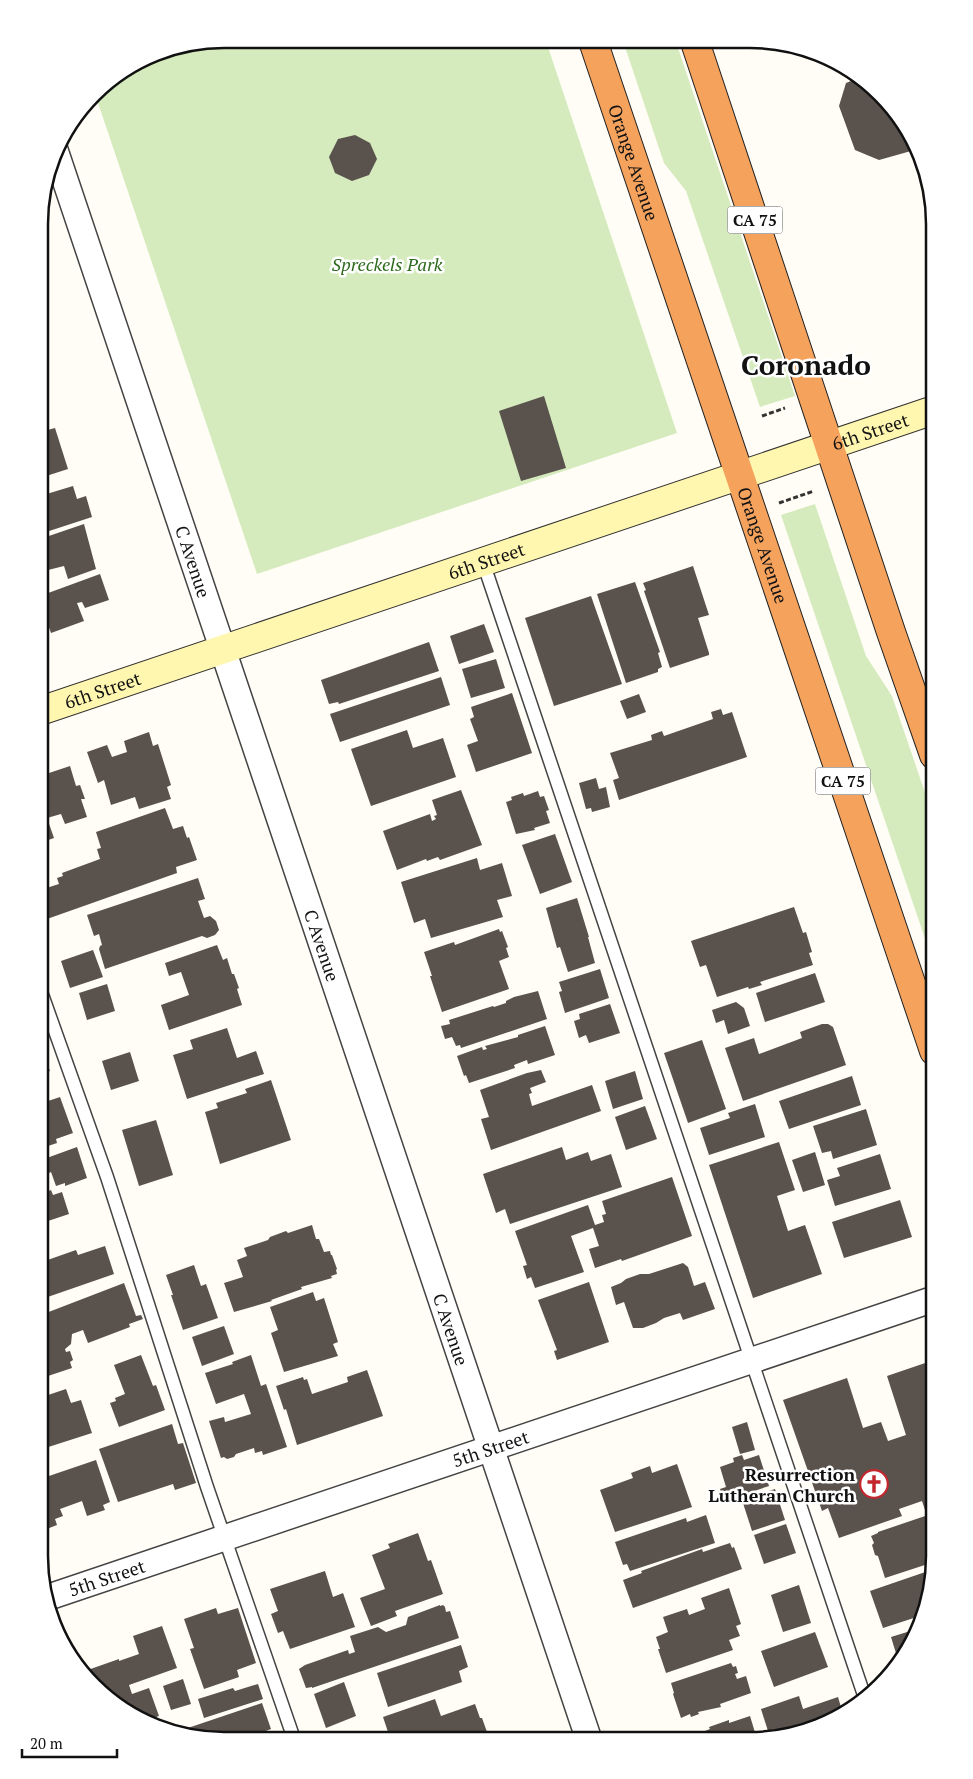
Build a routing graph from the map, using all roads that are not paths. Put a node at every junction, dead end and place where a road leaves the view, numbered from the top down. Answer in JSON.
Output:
{"nodes":[{"id":1,"x":595,"y":48,"type":"edge"},
{"id":2,"x":697,"y":48,"type":"edge"},
{"id":3,"x":59,"y":162,"type":"edge"},
{"id":4,"x":926,"y":413,"type":"edge"},
{"id":5,"x":830,"y":445,"type":"junction"},
{"id":6,"x":740,"y":475,"type":"junction"},
{"id":7,"x":483,"y":562,"type":"junction"},
{"id":8,"x":223,"y":650,"type":"junction"},
{"id":9,"x":48,"y":708,"type":"edge"},
{"id":10,"x":926,"y":730,"type":"edge"},
{"id":11,"x":48,"y":1011,"type":"edge"},
{"id":12,"x":925,"y":1025,"type":"edge"},
{"id":13,"x":925,"y":1302,"type":"edge"},
{"id":14,"x":752,"y":1360,"type":"junction"},
{"id":15,"x":491,"y":1448,"type":"junction"},
{"id":16,"x":224,"y":1537,"type":"junction"},
{"id":17,"x":52,"y":1596,"type":"edge"},
{"id":18,"x":863,"y":1691,"type":"edge"},
{"id":19,"x":292,"y":1732,"type":"edge"},
{"id":20,"x":586,"y":1732,"type":"edge"}],
"edges":[{"from":1,"to":6,"type":"highway","name":"Orange Avenue","number":"CA 75"},
{"from":2,"to":5,"type":"highway","number":"CA 75"},
{"from":3,"to":8,"type":"street","name":"C Avenue"},
{"from":4,"to":5,"type":"street","name":"6th Street"},
{"from":5,"to":6,"type":"street","name":"6th Street"},
{"from":5,"to":10,"type":"highway","number":"CA 75"},
{"from":6,"to":7,"type":"street","name":"6th Street"},
{"from":6,"to":12,"type":"highway","name":"Orange Avenue","number":"CA 75"},
{"from":7,"to":8,"type":"street","name":"6th Street"},
{"from":7,"to":14,"type":"lane"},
{"from":8,"to":9,"type":"street","name":"6th Street"},
{"from":8,"to":15,"type":"street","name":"C Avenue"},
{"from":11,"to":16,"type":"lane"},
{"from":13,"to":14,"type":"street","name":"5th Street"},
{"from":14,"to":15,"type":"street","name":"5th Street"},
{"from":14,"to":18,"type":"lane"},
{"from":15,"to":16,"type":"street","name":"5th Street"},
{"from":15,"to":20,"type":"street","name":"C Avenue"},
{"from":16,"to":17,"type":"street","name":"5th Street"},
{"from":16,"to":19,"type":"lane"}]}
